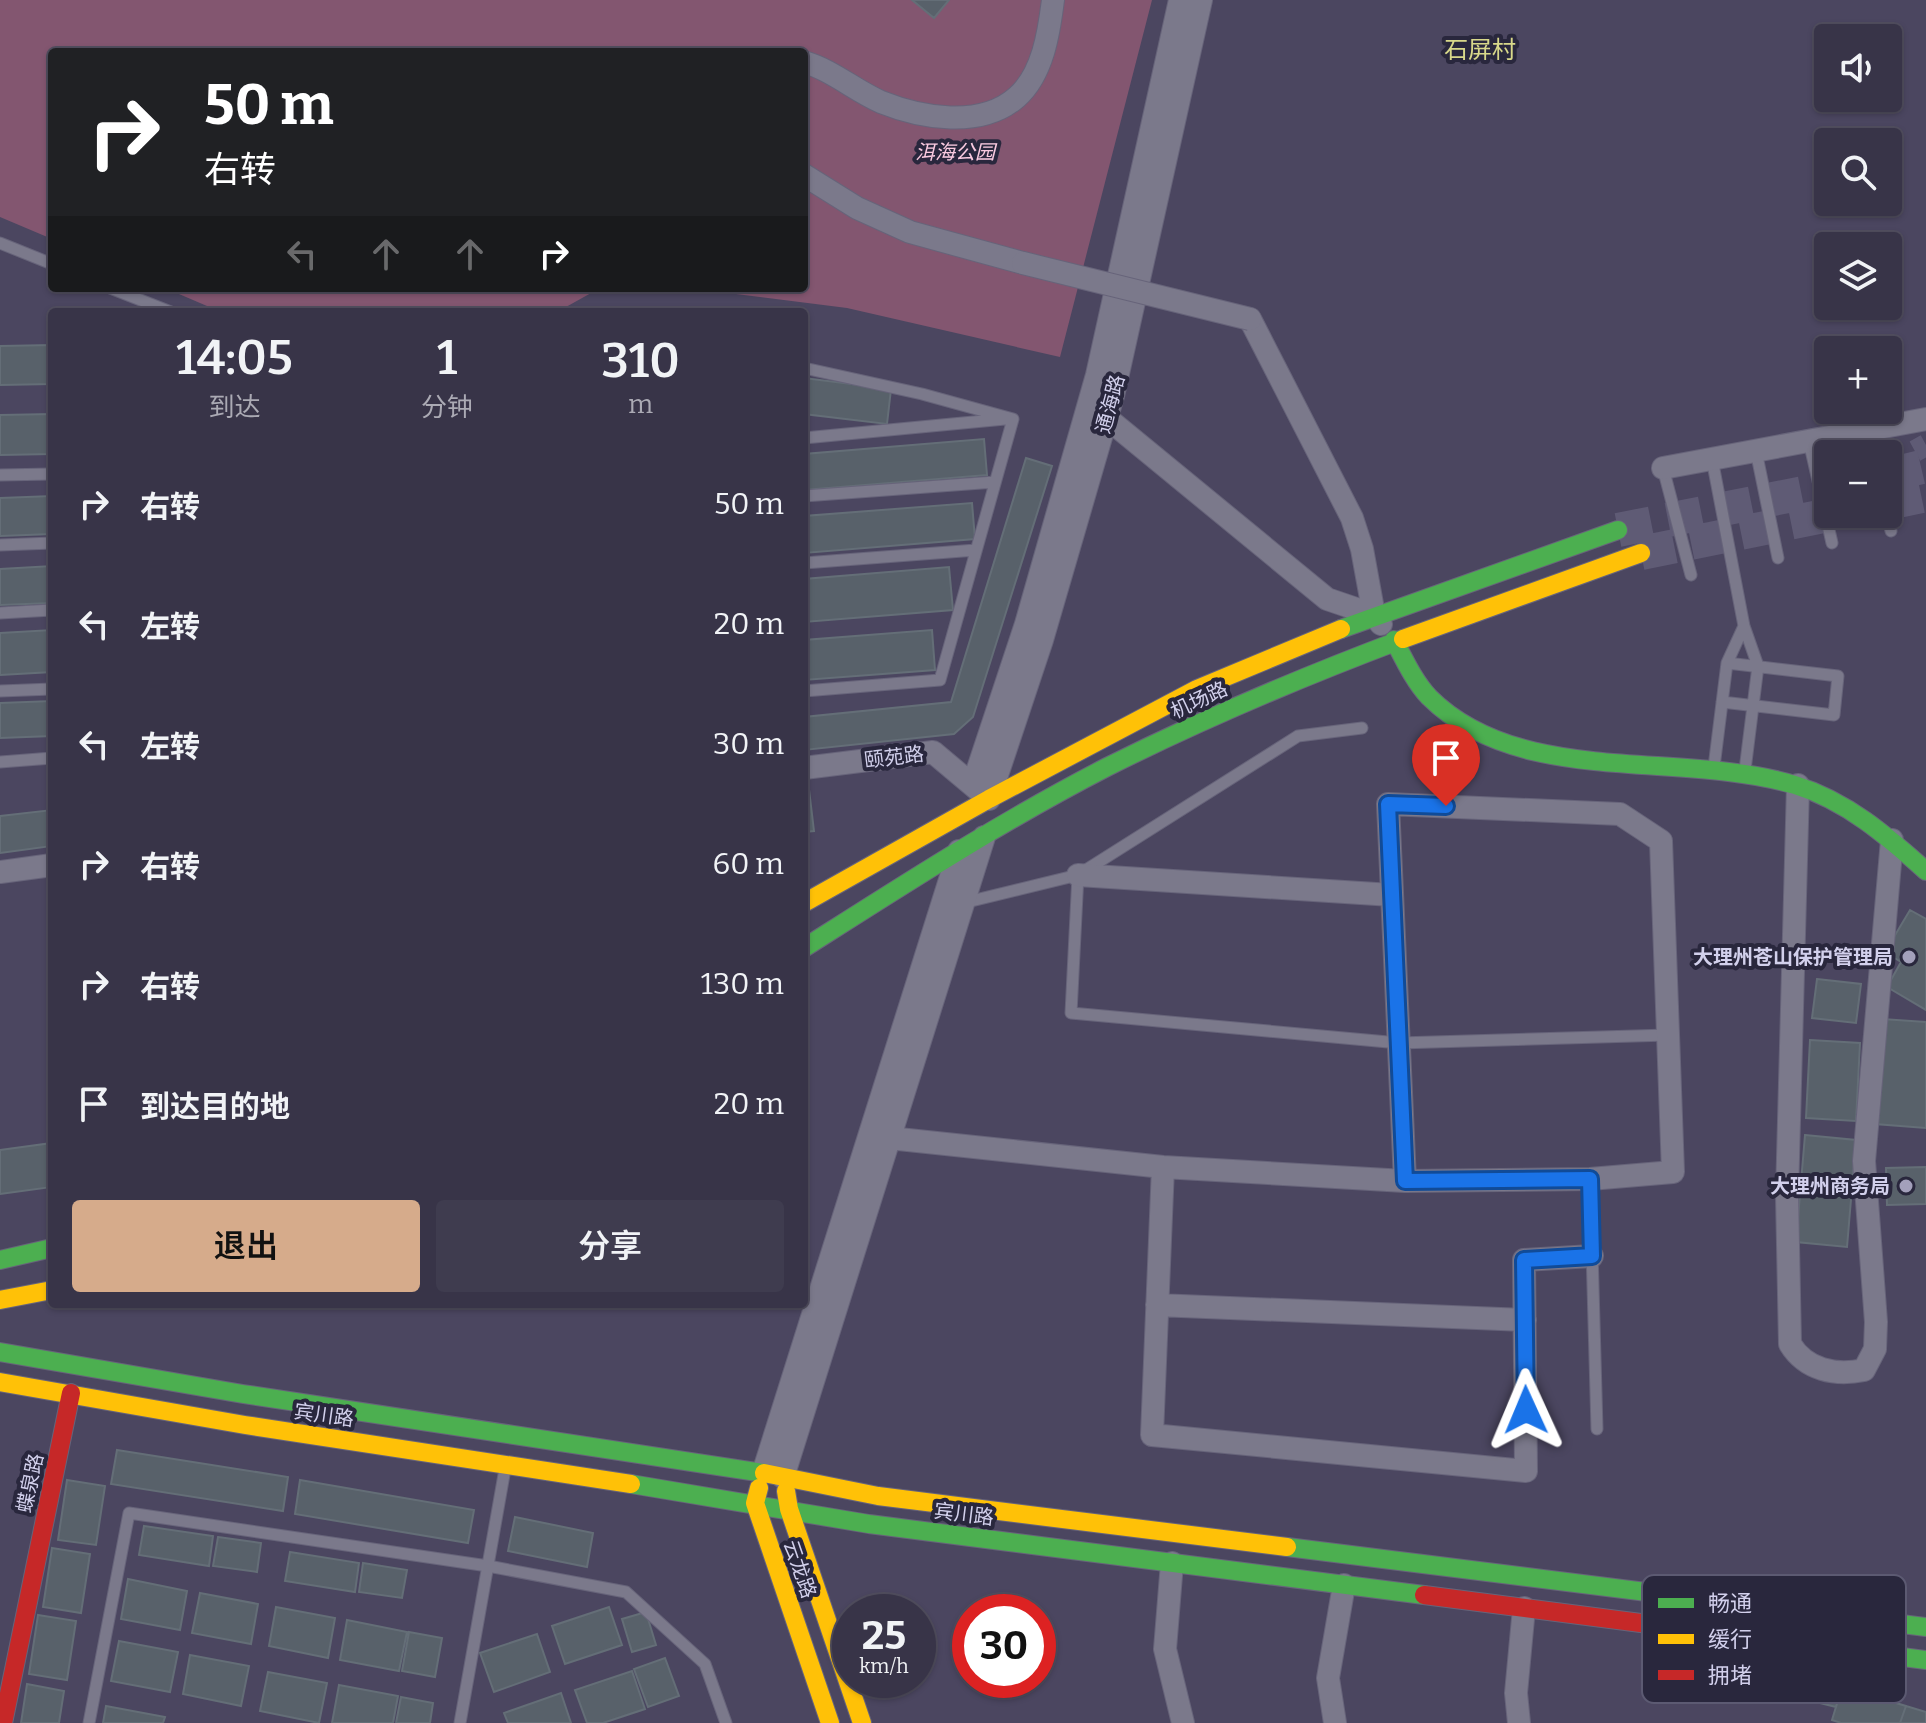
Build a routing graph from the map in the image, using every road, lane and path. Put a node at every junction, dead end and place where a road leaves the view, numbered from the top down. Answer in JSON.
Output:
{"nodes":[{"id":1,"x":1053,"y":0,"type":"edge"},
{"id":2,"x":1180,"y":0,"type":"edge"},
{"id":3,"x":1201,"y":0,"type":"edge"},
{"id":4,"x":808,"y":64,"type":"edge"},
{"id":5,"x":808,"y":177,"type":"edge"},
{"id":6,"x":0,"y":243,"type":"edge"},
{"id":7,"x":48,"y":262,"type":"edge"},
{"id":8,"x":120,"y":292,"type":"edge"},
{"id":9,"x":161,"y":308,"type":"edge"},
{"id":10,"x":808,"y":369,"type":"edge"},
{"id":11,"x":1098,"y":411,"type":"junction"},
{"id":12,"x":1013,"y":419,"type":"junction"},
{"id":13,"x":1926,"y":419,"type":"edge"},
{"id":14,"x":1868,"y":430,"type":"junction"},
{"id":15,"x":808,"y":438,"type":"edge"},
{"id":16,"x":1870,"y":440,"type":"edge"},
{"id":17,"x":1809,"y":441,"type":"junction"},
{"id":18,"x":1756,"y":451,"type":"junction"},
{"id":19,"x":1712,"y":459,"type":"junction"},
{"id":20,"x":1663,"y":468,"type":"joint"},
{"id":21,"x":48,"y":474,"type":"edge"},
{"id":22,"x":0,"y":475,"type":"edge"},
{"id":23,"x":995,"y":482,"type":"junction"},
{"id":24,"x":808,"y":496,"type":"edge"},
{"id":25,"x":1890,"y":528,"type":"edge"},
{"id":26,"x":1618,"y":530,"type":"tunnel mouth"},
{"id":27,"x":1891,"y":531,"type":"dead end"},
{"id":28,"x":48,"y":543,"type":"edge"},
{"id":29,"x":1832,"y":543,"type":"dead end"},
{"id":30,"x":0,"y":545,"type":"edge"},
{"id":31,"x":976,"y":550,"type":"junction"},
{"id":32,"x":1641,"y":553,"type":"tunnel mouth"},
{"id":33,"x":1778,"y":558,"type":"dead end"},
{"id":34,"x":808,"y":563,"type":"edge"},
{"id":35,"x":1691,"y":575,"type":"dead end"},
{"id":36,"x":48,"y":610,"type":"edge"},
{"id":37,"x":0,"y":613,"type":"edge"},
{"id":38,"x":1374,"y":615,"type":"junction"},
{"id":39,"x":1744,"y":626,"type":"junction"},
{"id":40,"x":1394,"y":640,"type":"junction"},
{"id":41,"x":1727,"y":663,"type":"junction"},
{"id":42,"x":1758,"y":666,"type":"junction"},
{"id":43,"x":48,"y":689,"type":"edge"},
{"id":44,"x":0,"y":691,"type":"edge"},
{"id":45,"x":808,"y":691,"type":"edge"},
{"id":46,"x":1722,"y":702,"type":"junction"},
{"id":47,"x":1753,"y":705,"type":"junction"},
{"id":48,"x":1362,"y":728,"type":"dead end"},
{"id":49,"x":48,"y":758,"type":"edge"},
{"id":50,"x":0,"y":762,"type":"edge"},
{"id":51,"x":808,"y":768,"type":"edge"},
{"id":52,"x":1713,"y":770,"type":"junction"},
{"id":53,"x":1744,"y":774,"type":"junction"},
{"id":54,"x":1798,"y":785,"type":"junction"},
{"id":55,"x":981,"y":791,"type":"junction"},
{"id":56,"x":984,"y":837,"type":"junction"},
{"id":57,"x":1892,"y":840,"type":"junction"},
{"id":58,"x":959,"y":851,"type":"junction"},
{"id":59,"x":48,"y":866,"type":"edge"},
{"id":60,"x":1926,"y":871,"type":"edge"},
{"id":61,"x":0,"y":872,"type":"edge"},
{"id":62,"x":1078,"y":875,"type":"junction"},
{"id":63,"x":1392,"y":895,"type":"junction"},
{"id":64,"x":808,"y":900,"type":"edge"},
{"id":65,"x":963,"y":903,"type":"junction"},
{"id":66,"x":808,"y":945,"type":"edge"},
{"id":67,"x":1668,"y":1035,"type":"junction"},
{"id":68,"x":1399,"y":1043,"type":"junction"},
{"id":69,"x":889,"y":1138,"type":"junction"},
{"id":70,"x":1163,"y":1167,"type":"junction"},
{"id":71,"x":1590,"y":1179,"type":"junction"},
{"id":72,"x":1405,"y":1181,"type":"junction"},
{"id":73,"x":48,"y":1249,"type":"edge"},
{"id":74,"x":1592,"y":1256,"type":"junction"},
{"id":75,"x":0,"y":1260,"type":"edge"},
{"id":76,"x":48,"y":1291,"type":"edge"},
{"id":77,"x":0,"y":1300,"type":"edge"},
{"id":78,"x":1157,"y":1305,"type":"junction"},
{"id":79,"x":1525,"y":1320,"type":"junction"},
{"id":80,"x":0,"y":1352,"type":"edge"},
{"id":81,"x":0,"y":1382,"type":"edge"},
{"id":82,"x":71,"y":1393,"type":"junction"},
{"id":83,"x":1597,"y":1429,"type":"dead end"},
{"id":84,"x":505,"y":1464,"type":"junction"},
{"id":85,"x":773,"y":1475,"type":"junction"},
{"id":86,"x":755,"y":1503,"type":"junction"},
{"id":87,"x":789,"y":1509,"type":"junction"},
{"id":88,"x":1172,"y":1563,"type":"junction"},
{"id":89,"x":488,"y":1566,"type":"junction"},
{"id":90,"x":1344,"y":1585,"type":"junction"},
{"id":91,"x":1642,"y":1592,"type":"edge"},
{"id":92,"x":1524,"y":1608,"type":"junction"},
{"id":93,"x":1642,"y":1623,"type":"edge"},
{"id":94,"x":1906,"y":1624,"type":"edge"},
{"id":95,"x":1926,"y":1627,"type":"edge"},
{"id":96,"x":1906,"y":1657,"type":"edge"},
{"id":97,"x":1926,"y":1660,"type":"edge"},
{"id":98,"x":3,"y":1723,"type":"edge"},
{"id":99,"x":89,"y":1723,"type":"edge"},
{"id":100,"x":460,"y":1723,"type":"edge"},
{"id":101,"x":726,"y":1723,"type":"edge"},
{"id":102,"x":830,"y":1723,"type":"edge"},
{"id":103,"x":862,"y":1723,"type":"edge"},
{"id":104,"x":1183,"y":1723,"type":"edge"},
{"id":105,"x":1335,"y":1723,"type":"edge"},
{"id":106,"x":1519,"y":1723,"type":"edge"}],
"edges":[{"from":1,"to":4,"type":"street"},
{"from":2,"to":11,"type":"street","name":"通海路"},
{"from":3,"to":11,"type":"street","name":"通海路"},
{"from":5,"to":38,"type":"street","bridge":true},
{"from":6,"to":7,"type":"lane"},
{"from":8,"to":9,"type":"lane"},
{"from":10,"to":12,"type":"lane"},
{"from":11,"to":38,"type":"street"},
{"from":11,"to":55,"type":"street","name":"通海路"},
{"from":12,"to":15,"type":"lane"},
{"from":12,"to":23,"type":"lane"},
{"from":13,"to":14,"type":"street"},
{"from":14,"to":16,"type":"lane"},
{"from":14,"to":17,"type":"street"},
{"from":17,"to":18,"type":"street"},
{"from":17,"to":29,"type":"lane"},
{"from":18,"to":19,"type":"street"},
{"from":18,"to":33,"type":"lane"},
{"from":19,"to":20,"type":"street"},
{"from":19,"to":39,"type":"lane"},
{"from":20,"to":35,"type":"lane"},
{"from":21,"to":22,"type":"lane"},
{"from":23,"to":24,"type":"lane"},
{"from":23,"to":31,"type":"lane"},
{"from":25,"to":27,"type":"lane"},
{"from":26,"to":38,"type":"main road","name":"机场路"},
{"from":28,"to":30,"type":"lane"},
{"from":31,"to":34,"type":"lane"},
{"from":31,"to":45,"type":"lane"},
{"from":32,"to":40,"type":"main road","name":"机场路"},
{"from":36,"to":37,"type":"lane"},
{"from":38,"to":40,"type":"street"},
{"from":38,"to":55,"type":"main road","name":"机场路"},
{"from":39,"to":41,"type":"lane"},
{"from":39,"to":42,"type":"lane"},
{"from":40,"to":52,"type":"main road"},
{"from":40,"to":56,"type":"main road","name":"机场路"},
{"from":41,"to":42,"type":"lane"},
{"from":41,"to":46,"type":"lane"},
{"from":42,"to":47,"type":"lane"},
{"from":42,"to":47,"type":"lane"},
{"from":43,"to":44,"type":"lane"},
{"from":46,"to":47,"type":"lane"},
{"from":46,"to":52,"type":"lane"},
{"from":47,"to":53,"type":"lane"},
{"from":48,"to":62,"type":"lane"},
{"from":49,"to":50,"type":"lane"},
{"from":51,"to":55,"type":"street","name":"颐苑路"},
{"from":52,"to":53,"type":"main road"},
{"from":53,"to":54,"type":"main road"},
{"from":54,"to":57,"type":"main road"},
{"from":54,"to":57,"type":"street"},
{"from":55,"to":64,"type":"main road","name":"机场路"},
{"from":56,"to":58,"type":"main road","name":"机场路"},
{"from":56,"to":65,"type":"street"},
{"from":57,"to":60,"type":"main road"},
{"from":58,"to":66,"type":"main road","name":"机场路"},
{"from":58,"to":85,"type":"street"},
{"from":59,"to":61,"type":"street"},
{"from":62,"to":63,"type":"street"},
{"from":62,"to":65,"type":"lane"},
{"from":62,"to":68,"type":"lane"},
{"from":63,"to":67,"type":"street"},
{"from":63,"to":68,"type":"street"},
{"from":65,"to":69,"type":"street"},
{"from":67,"to":68,"type":"lane"},
{"from":67,"to":71,"type":"street"},
{"from":68,"to":72,"type":"street"},
{"from":69,"to":70,"type":"street"},
{"from":69,"to":85,"type":"street"},
{"from":70,"to":72,"type":"street"},
{"from":70,"to":78,"type":"street"},
{"from":71,"to":72,"type":"street"},
{"from":71,"to":74,"type":"lane"},
{"from":73,"to":75,"type":"main road"},
{"from":74,"to":79,"type":"street"},
{"from":74,"to":83,"type":"lane"},
{"from":76,"to":77,"type":"main road"},
{"from":78,"to":79,"type":"street"},
{"from":78,"to":79,"type":"street"},
{"from":80,"to":85,"type":"main road","name":"宾川路"},
{"from":81,"to":82,"type":"main road","name":"宾川路"},
{"from":82,"to":84,"type":"main road","name":"宾川路"},
{"from":82,"to":98,"type":"main road","name":"蝶泉路"},
{"from":84,"to":86,"type":"main road","name":"宾川路"},
{"from":84,"to":89,"type":"lane"},
{"from":85,"to":86,"type":"main road"},
{"from":85,"to":87,"type":"main road","name":"云龙路"},
{"from":85,"to":91,"type":"main road","name":"宾川路"},
{"from":86,"to":87,"type":"main road","name":"宾川路"},
{"from":86,"to":102,"type":"main road","name":"云龙路"},
{"from":87,"to":88,"type":"main road","name":"宾川路"},
{"from":87,"to":103,"type":"main road","name":"云龙路"},
{"from":88,"to":90,"type":"main road","name":"宾川路"},
{"from":88,"to":104,"type":"street"},
{"from":89,"to":99,"type":"lane"},
{"from":89,"to":100,"type":"lane"},
{"from":89,"to":101,"type":"lane"},
{"from":90,"to":92,"type":"main road","name":"宾川路"},
{"from":90,"to":105,"type":"street"},
{"from":92,"to":93,"type":"main road","name":"宾川路"},
{"from":92,"to":106,"type":"street"},
{"from":94,"to":95,"type":"main road","name":"宾川路"},
{"from":96,"to":97,"type":"main road","name":"宾川路"}]}
